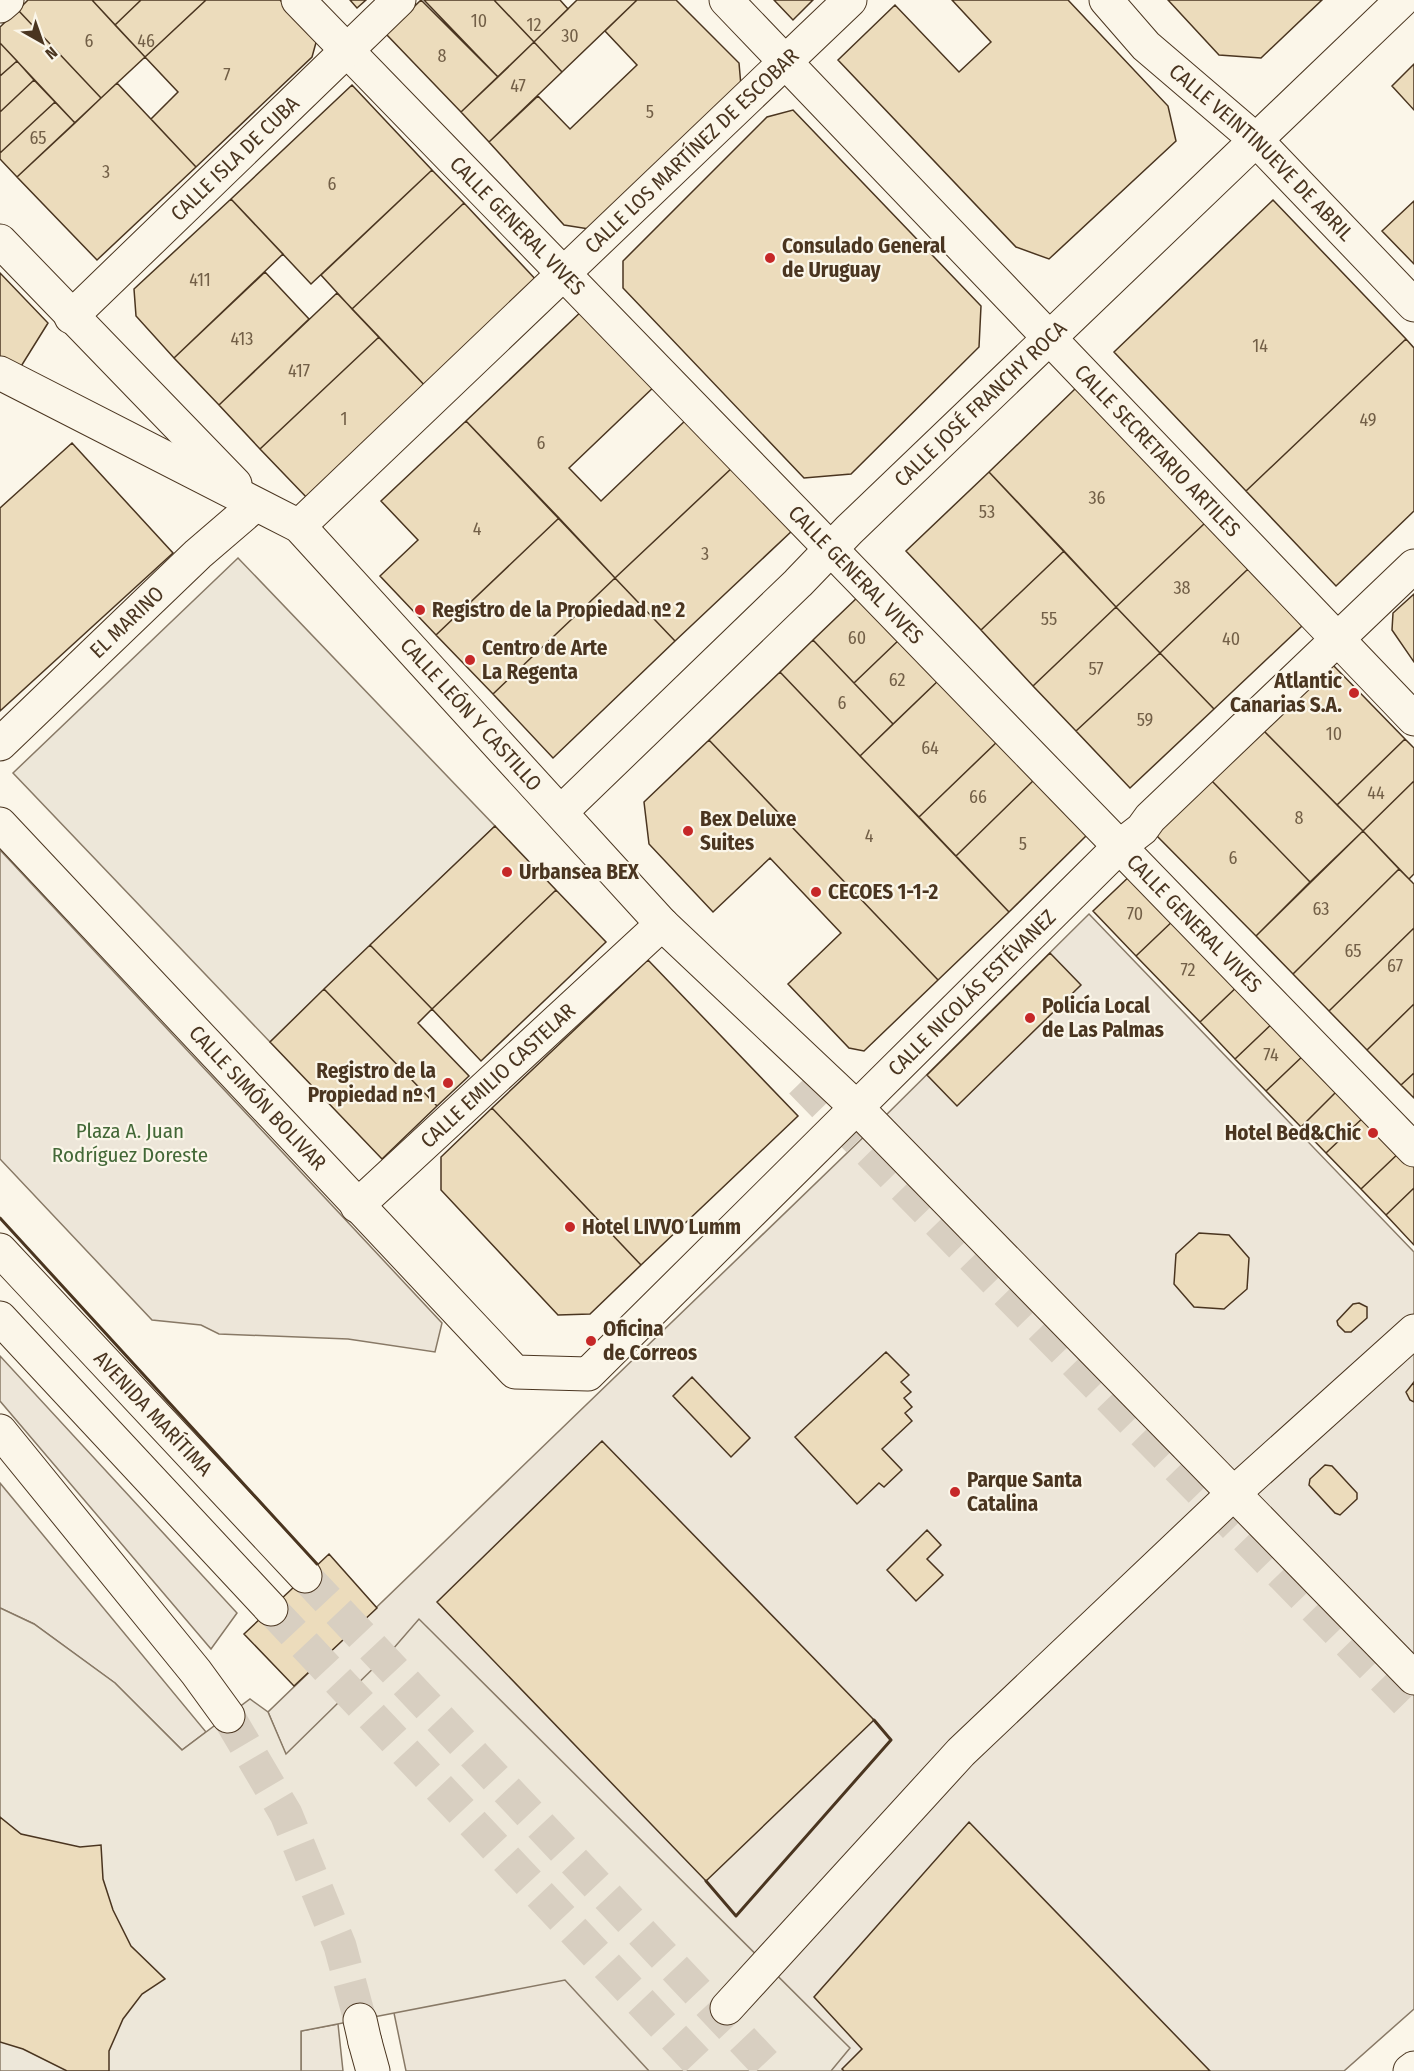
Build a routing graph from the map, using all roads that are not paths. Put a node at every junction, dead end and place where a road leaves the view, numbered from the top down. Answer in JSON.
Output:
{"nodes":[{"id":1,"x":7,"y":0,"type":"edge"},
{"id":2,"x":298,"y":0,"type":"edge"},
{"id":3,"x":399,"y":0,"type":"edge"},
{"id":4,"x":726,"y":0,"type":"edge"},
{"id":5,"x":850,"y":0,"type":"edge"},
{"id":6,"x":1106,"y":0,"type":"edge"},
{"id":7,"x":1402,"y":0,"type":"edge"},
{"id":8,"x":0,"y":6,"type":"edge"},
{"id":9,"x":347,"y":52,"type":"junction"},
{"id":10,"x":785,"y":62,"type":"junction"},
{"id":11,"x":1256,"y":140,"type":"junction"},
{"id":12,"x":0,"y":241,"type":"edge"},
{"id":13,"x":561,"y":273,"type":"junction"},
{"id":14,"x":1414,"y":305,"type":"edge"},
{"id":15,"x":71,"y":317,"type":"junction"},
{"id":16,"x":1049,"y":340,"type":"junction"},
{"id":17,"x":0,"y":373,"type":"edge"},
{"id":18,"x":255,"y":505,"type":"junction"},
{"id":19,"x":298,"y":526,"type":"junction"},
{"id":20,"x":831,"y":548,"type":"junction"},
{"id":21,"x":1414,"y":566,"type":"edge"},
{"id":22,"x":1337,"y":641,"type":"junction"},
{"id":23,"x":1414,"y":719,"type":"edge"},
{"id":24,"x":0,"y":744,"type":"edge"},
{"id":25,"x":562,"y":811,"type":"junction"},
{"id":26,"x":0,"y":824,"type":"edge"},
{"id":27,"x":1120,"y":846,"type":"junction"},
{"id":28,"x":659,"y":935,"type":"junction"},
{"id":29,"x":801,"y":1082,"type":"tunnel mouth"},
{"id":30,"x":857,"y":1108,"type":"junction"},
{"id":31,"x":1414,"y":1150,"type":"edge"},
{"id":32,"x":357,"y":1206,"type":"junction"},
{"id":33,"x":0,"y":1250,"type":"edge"},
{"id":34,"x":0,"y":1318,"type":"edge"},
{"id":35,"x":1414,"y":1331,"type":"edge"},
{"id":36,"x":515,"y":1372,"type":"joint"},
{"id":37,"x":0,"y":1431,"type":"edge"},
{"id":38,"x":1234,"y":1493,"type":"junction"},
{"id":39,"x":305,"y":1576,"type":"tunnel mouth"},
{"id":40,"x":271,"y":1608,"type":"tunnel mouth"},
{"id":41,"x":1414,"y":1678,"type":"edge"},
{"id":42,"x":228,"y":1716,"type":"tunnel mouth"},
{"id":43,"x":727,"y":2008,"type":"dead end"},
{"id":44,"x":1414,"y":2067,"type":"edge"},
{"id":45,"x":1410,"y":2071,"type":"edge"}],
"edges":[{"from":1,"to":8,"type":"main road"},
{"from":2,"to":9,"type":"main road","name":"CALLE GENERAL VIVES"},
{"from":3,"to":9,"type":"main road","name":"CALLE ISLA DE CUBA"},
{"from":4,"to":10,"type":"main road","name":"CALLE SECRETARIO ARTILES"},
{"from":5,"to":10,"type":"main road","name":"CALLE LOS MARTÍNEZ DE ESCOBAR"},
{"from":6,"to":11,"type":"main road","name":"CALLE VEINTINUEVE DE ABRIL"},
{"from":7,"to":11,"type":"main road","name":"CALLE JOSÉ FRANCHY ROCA"},
{"from":9,"to":13,"type":"main road","name":"CALLE GENERAL VIVES"},
{"from":9,"to":15,"type":"main road","name":"CALLE ISLA DE CUBA"},
{"from":10,"to":13,"type":"main road","name":"CALLE LOS MARTÍNEZ DE ESCOBAR"},
{"from":10,"to":16,"type":"main road","name":"CALLE SECRETARIO ARTILES"},
{"from":11,"to":14,"type":"main road","name":"CALLE VEINTINUEVE DE ABRIL"},
{"from":11,"to":16,"type":"main road","name":"CALLE JOSÉ FRANCHY ROCA"},
{"from":12,"to":15,"type":"main road","name":"CALLE LEÓN Y CASTILLO"},
{"from":13,"to":19,"type":"main road","name":"CALLE LOS MARTÍNEZ DE ESCOBAR"},
{"from":13,"to":20,"type":"main road","name":"CALLE GENERAL VIVES"},
{"from":15,"to":18,"type":"main road","name":"CALLE LEÓN Y CASTILLO"},
{"from":16,"to":20,"type":"main road","name":"CALLE JOSÉ FRANCHY ROCA"},
{"from":16,"to":22,"type":"main road","name":"CALLE SECRETARIO ARTILES"},
{"from":17,"to":18,"type":"main road","name":"CALLE LEÓN Y CASTILLO"},
{"from":18,"to":19,"type":"main road","name":"CALLE LEÓN Y CASTILLO"},
{"from":18,"to":24,"type":"main road","name":"EL MARINO"},
{"from":19,"to":25,"type":"main road","name":"CALLE LEÓN Y CASTILLO"},
{"from":20,"to":25,"type":"main road","name":"CALLE JOSÉ FRANCHY ROCA"},
{"from":20,"to":27,"type":"main road","name":"CALLE GENERAL VIVES"},
{"from":21,"to":22,"type":"main road","name":"CALLE NICOLÁS ESTÉVANEZ"},
{"from":22,"to":23,"type":"main road","name":"CALLE SECRETARIO ARTILES"},
{"from":22,"to":27,"type":"main road","name":"CALLE NICOLÁS ESTÉVANEZ"},
{"from":25,"to":28,"type":"main road","name":"CALLE LEÓN Y CASTILLO"},
{"from":26,"to":32,"type":"main road","name":"CALLE SIMÓN BOLIVAR"},
{"from":27,"to":30,"type":"main road","name":"CALLE NICOLÁS ESTÉVANEZ"},
{"from":27,"to":31,"type":"main road","name":"CALLE GENERAL VIVES"},
{"from":28,"to":29,"type":"main road","name":"CALLE LEÓN Y CASTILLO"},
{"from":28,"to":30,"type":"main road","name":"CALLE LEÓN Y CASTILLO"},
{"from":28,"to":32,"type":"main road","name":"CALLE EMILIO CASTELAR"},
{"from":30,"to":36,"type":"main road","name":"CALLE NICOLÁS ESTÉVANEZ"},
{"from":30,"to":38,"type":"main road","name":"CALLE LEÓN Y CASTILLO"},
{"from":32,"to":36,"type":"main road","name":"CALLE SIMÓN BOLIVAR"},
{"from":33,"to":39,"type":"main road","name":"AVENIDA MARÍTIMA"},
{"from":34,"to":40,"type":"main road"},
{"from":35,"to":38,"type":"main road"},
{"from":37,"to":42,"type":"main road"},
{"from":38,"to":41,"type":"main road","name":"CALLE LEÓN Y CASTILLO"},
{"from":38,"to":43,"type":"main road"},
{"from":44,"to":45,"type":"main road"}]}
